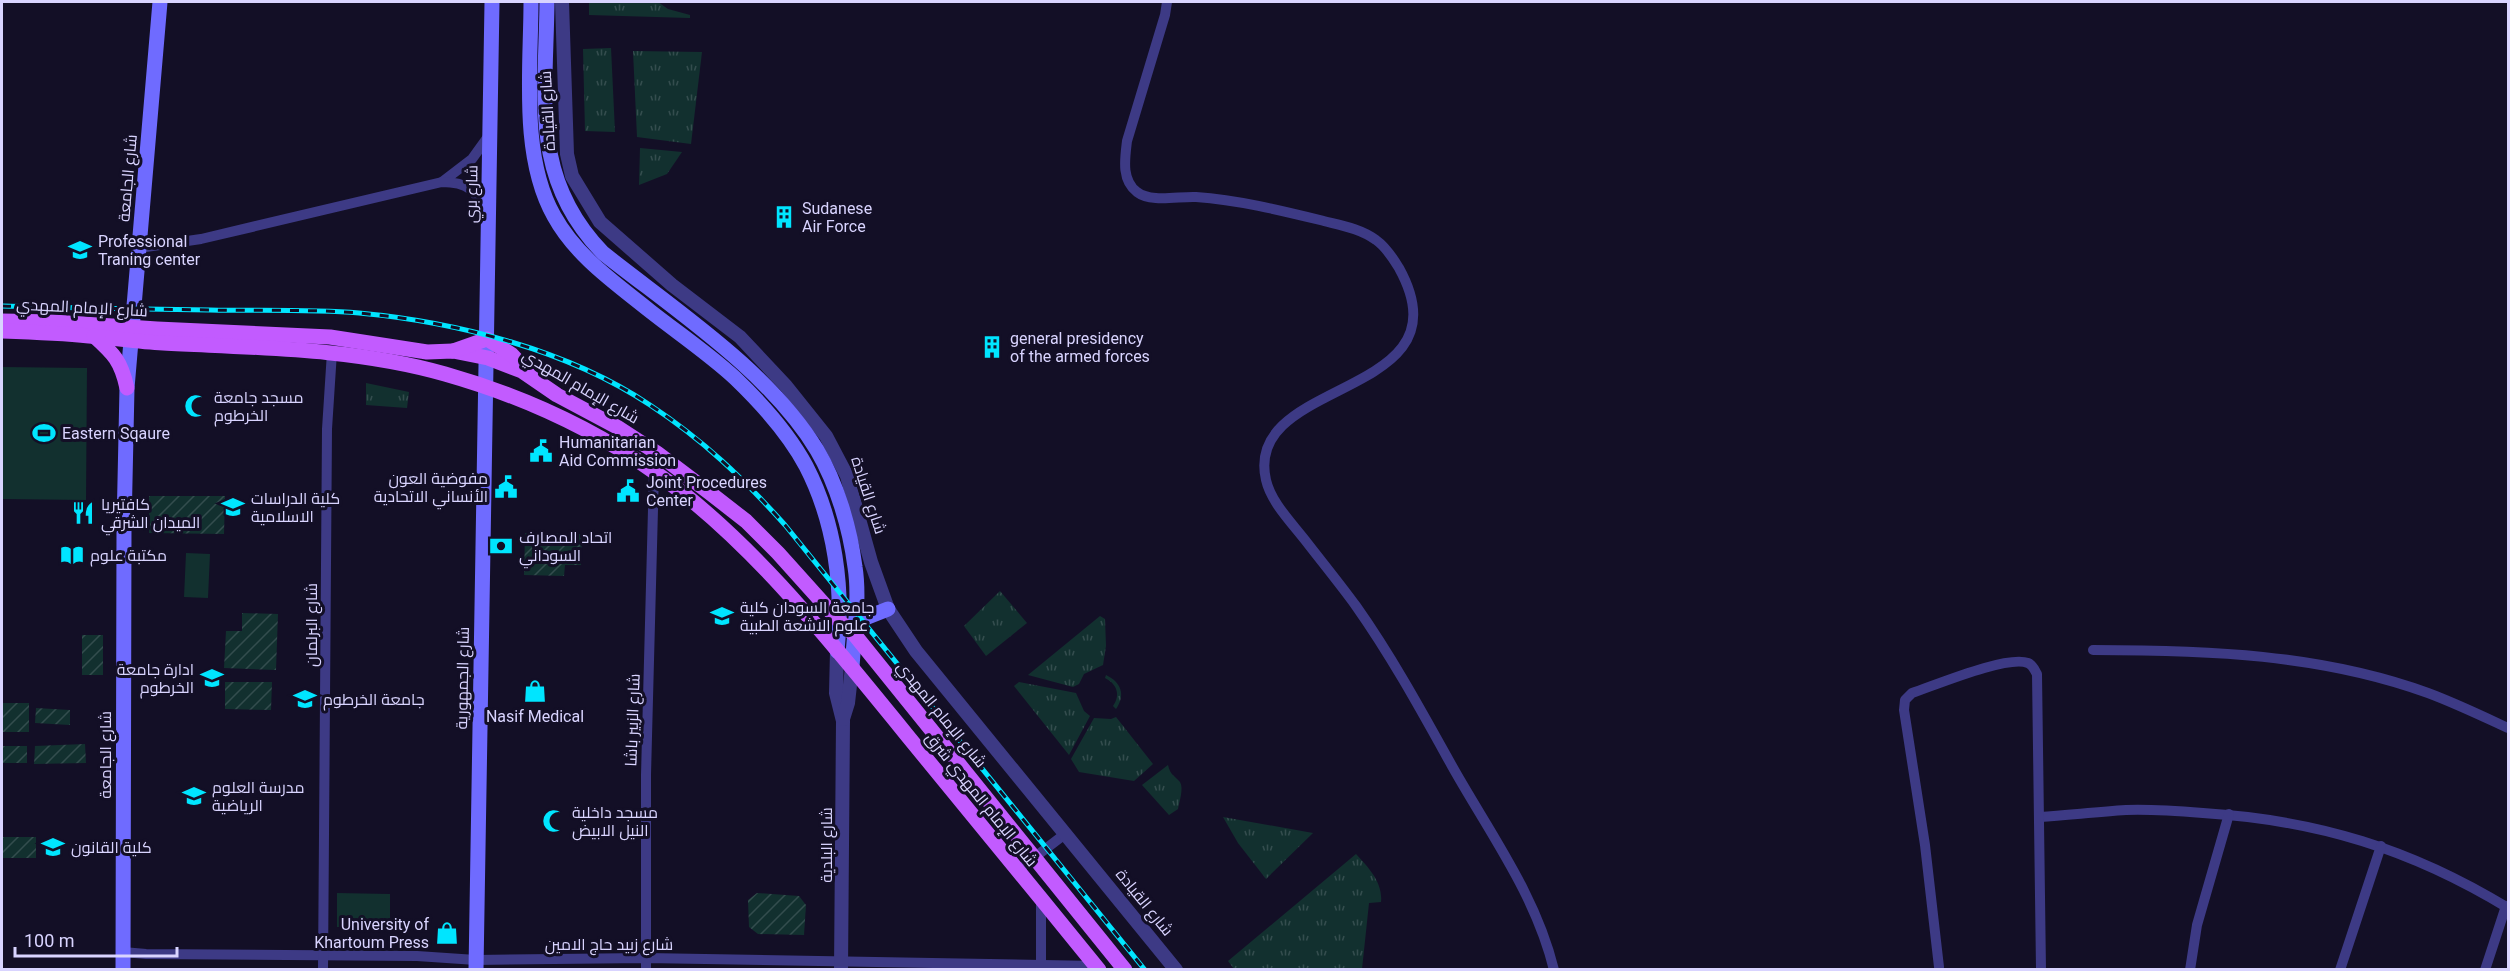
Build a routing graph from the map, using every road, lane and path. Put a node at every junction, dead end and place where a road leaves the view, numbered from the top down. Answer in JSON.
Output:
{"nodes":[{"id":1,"x":160,"y":2,"type":"edge"},
{"id":2,"x":492,"y":2,"type":"edge"},
{"id":3,"x":531,"y":2,"type":"edge"},
{"id":4,"x":547,"y":2,"type":"edge"},
{"id":5,"x":562,"y":2,"type":"edge"},
{"id":6,"x":1167,"y":2,"type":"edge"},
{"id":7,"x":491,"y":132,"type":"junction"},
{"id":8,"x":442,"y":182,"type":"junction"},
{"id":9,"x":489,"y":215,"type":"junction"},
{"id":10,"x":139,"y":248,"type":"junction"},
{"id":11,"x":2,"y":321,"type":"edge"},
{"id":12,"x":2,"y":332,"type":"edge"},
{"id":13,"x":132,"y":334,"type":"junction"},
{"id":14,"x":94,"y":336,"type":"junction"},
{"id":15,"x":488,"y":339,"type":"junction"},
{"id":16,"x":453,"y":351,"type":"junction"},
{"id":17,"x":332,"y":352,"type":"junction"},
{"id":18,"x":488,"y":358,"type":"junction"},
{"id":19,"x":529,"y":374,"type":"junction"},
{"id":20,"x":484,"y":386,"type":"junction"},
{"id":21,"x":127,"y":388,"type":"junction"},
{"id":22,"x":654,"y":471,"type":"junction"},
{"id":23,"x":888,"y":609,"type":"junction"},
{"id":24,"x":850,"y":626,"type":"junction"},
{"id":25,"x":2093,"y":650,"type":"dead end"},
{"id":26,"x":837,"y":651,"type":"junction"},
{"id":27,"x":852,"y":668,"type":"junction"},
{"id":28,"x":843,"y":722,"type":"junction"},
{"id":29,"x":2508,"y":728,"type":"edge"},
{"id":30,"x":2229,"y":814,"type":"junction"},
{"id":31,"x":2040,"y":817,"type":"junction"},
{"id":32,"x":1065,"y":834,"type":"junction"},
{"id":33,"x":2381,"y":846,"type":"junction"},
{"id":34,"x":1035,"y":858,"type":"junction"},
{"id":35,"x":1018,"y":870,"type":"junction"},
{"id":36,"x":1041,"y":900,"type":"junction"},
{"id":37,"x":2507,"y":907,"type":"edge"},
{"id":38,"x":123,"y":952,"type":"junction"},
{"id":39,"x":323,"y":956,"type":"junction"},
{"id":40,"x":646,"y":964,"type":"edge"},
{"id":41,"x":476,"y":965,"type":"edge"},
{"id":42,"x":841,"y":965,"type":"edge"},
{"id":43,"x":1041,"y":967,"type":"edge"},
{"id":44,"x":1939,"y":967,"type":"dead end"},
{"id":45,"x":1097,"y":968,"type":"edge"},
{"id":46,"x":123,"y":969,"type":"edge"},
{"id":47,"x":323,"y":969,"type":"edge"},
{"id":48,"x":1125,"y":969,"type":"edge"},
{"id":49,"x":1176,"y":969,"type":"edge"},
{"id":50,"x":1554,"y":969,"type":"edge"},
{"id":51,"x":2041,"y":969,"type":"edge"},
{"id":52,"x":2190,"y":969,"type":"edge"},
{"id":53,"x":2340,"y":969,"type":"edge"},
{"id":54,"x":2485,"y":969,"type":"edge"}],
"edges":[{"from":1,"to":10,"type":"main road","name":"شارع الجامعة"},
{"from":2,"to":7,"type":"main road","name":"شارع بري"},
{"from":3,"to":24,"type":"main road","name":"شارع القيادة"},
{"from":4,"to":24,"type":"main road","name":"شارع القيادة"},
{"from":5,"to":23,"type":"street","name":"شارع القيادة"},
{"from":6,"to":50,"type":"street"},
{"from":7,"to":8,"type":"street"},
{"from":7,"to":9,"type":"main road","name":"شارع بري"},
{"from":8,"to":9,"type":"street"},
{"from":8,"to":10,"type":"street"},
{"from":9,"to":15,"type":"main road","name":"شارع بري"},
{"from":10,"to":13,"type":"main road","name":"شارع الجامعة"},
{"from":11,"to":13,"type":"main road","name":"شارع الإمام المهدي"},
{"from":12,"to":14,"type":"main road","name":"شارع الإمام المهدي"},
{"from":13,"to":14,"type":"main road","name":"شارع الإمام المهدي"},
{"from":13,"to":16,"type":"main road","name":"شارع الإمام المهدي"},
{"from":13,"to":17,"type":"main road","name":"شارع الإمام المهدي"},
{"from":13,"to":21,"type":"main road","name":"شارع الجامعة"},
{"from":14,"to":21,"type":"main road"},
{"from":15,"to":16,"type":"main road"},
{"from":15,"to":18,"type":"main road","name":"شارع بري"},
{"from":15,"to":19,"type":"main road"},
{"from":16,"to":18,"type":"main road","name":"شارع الإمام المهدي"},
{"from":17,"to":20,"type":"main road","name":"شارع الإمام المهدي"},
{"from":17,"to":39,"type":"street","name":"شارع البرلمان"},
{"from":18,"to":19,"type":"main road","name":"شارع الإمام المهدي"},
{"from":18,"to":20,"type":"main road","name":"شارع بري"},
{"from":19,"to":24,"type":"main road","name":"شارع الإمام المهدي"},
{"from":20,"to":22,"type":"main road","name":"شارع الإمام المهدي"},
{"from":20,"to":41,"type":"main road","name":"شارع الجمهورية"},
{"from":21,"to":38,"type":"main road","name":"شارع الجامعة"},
{"from":22,"to":26,"type":"main road","name":"شارع الإمام المهدي"},
{"from":22,"to":40,"type":"street","name":"شارع الزبير باشا"},
{"from":23,"to":24,"type":"main road"},
{"from":23,"to":32,"type":"street","name":"شارع القيادة"},
{"from":24,"to":26,"type":"main road","name":"شارع القيادة"},
{"from":24,"to":27,"type":"main road"},
{"from":24,"to":34,"type":"main road","name":"شارع الإمام المهدي"},
{"from":25,"to":29,"type":"street"},
{"from":26,"to":27,"type":"main road","name":"شارع الإمام المهدي شرق"},
{"from":26,"to":28,"type":"street"},
{"from":27,"to":28,"type":"street"},
{"from":27,"to":35,"type":"main road","name":"شارع الإمام المهدي شرق"},
{"from":28,"to":42,"type":"street","name":"شارع البلدية"},
{"from":30,"to":31,"type":"street"},
{"from":30,"to":33,"type":"street"},
{"from":30,"to":52,"type":"street"},
{"from":31,"to":44,"type":"street"},
{"from":31,"to":51,"type":"street"},
{"from":32,"to":34,"type":"street"},
{"from":32,"to":49,"type":"street","name":"شارع القيادة"},
{"from":33,"to":37,"type":"street"},
{"from":33,"to":53,"type":"street"},
{"from":34,"to":35,"type":"street"},
{"from":34,"to":48,"type":"main road","name":"شارع الإمام المهدي"},
{"from":35,"to":36,"type":"main road","name":"شارع الإمام المهدي شرق"},
{"from":36,"to":43,"type":"street"},
{"from":36,"to":45,"type":"main road","name":"شارع الإمام المهدي شرق"},
{"from":37,"to":54,"type":"street"},
{"from":38,"to":39,"type":"street","name":"شارع زبيد حاج الامين"},
{"from":38,"to":46,"type":"main road","name":"شارع الجامعة"},
{"from":39,"to":41,"type":"street","name":"شارع زبيد حاج الامين"},
{"from":39,"to":47,"type":"street","name":"شارع البرلمان"},
{"from":40,"to":41,"type":"street","name":"شارع زبيد حاج الامين"},
{"from":40,"to":42,"type":"street","name":"شارع زبيد حاج الامين"},
{"from":42,"to":43,"type":"street","name":"شارع زبيد حاج الامين"},
{"from":43,"to":45,"type":"street","name":"شارع زبيد حاج الامين"}]}
